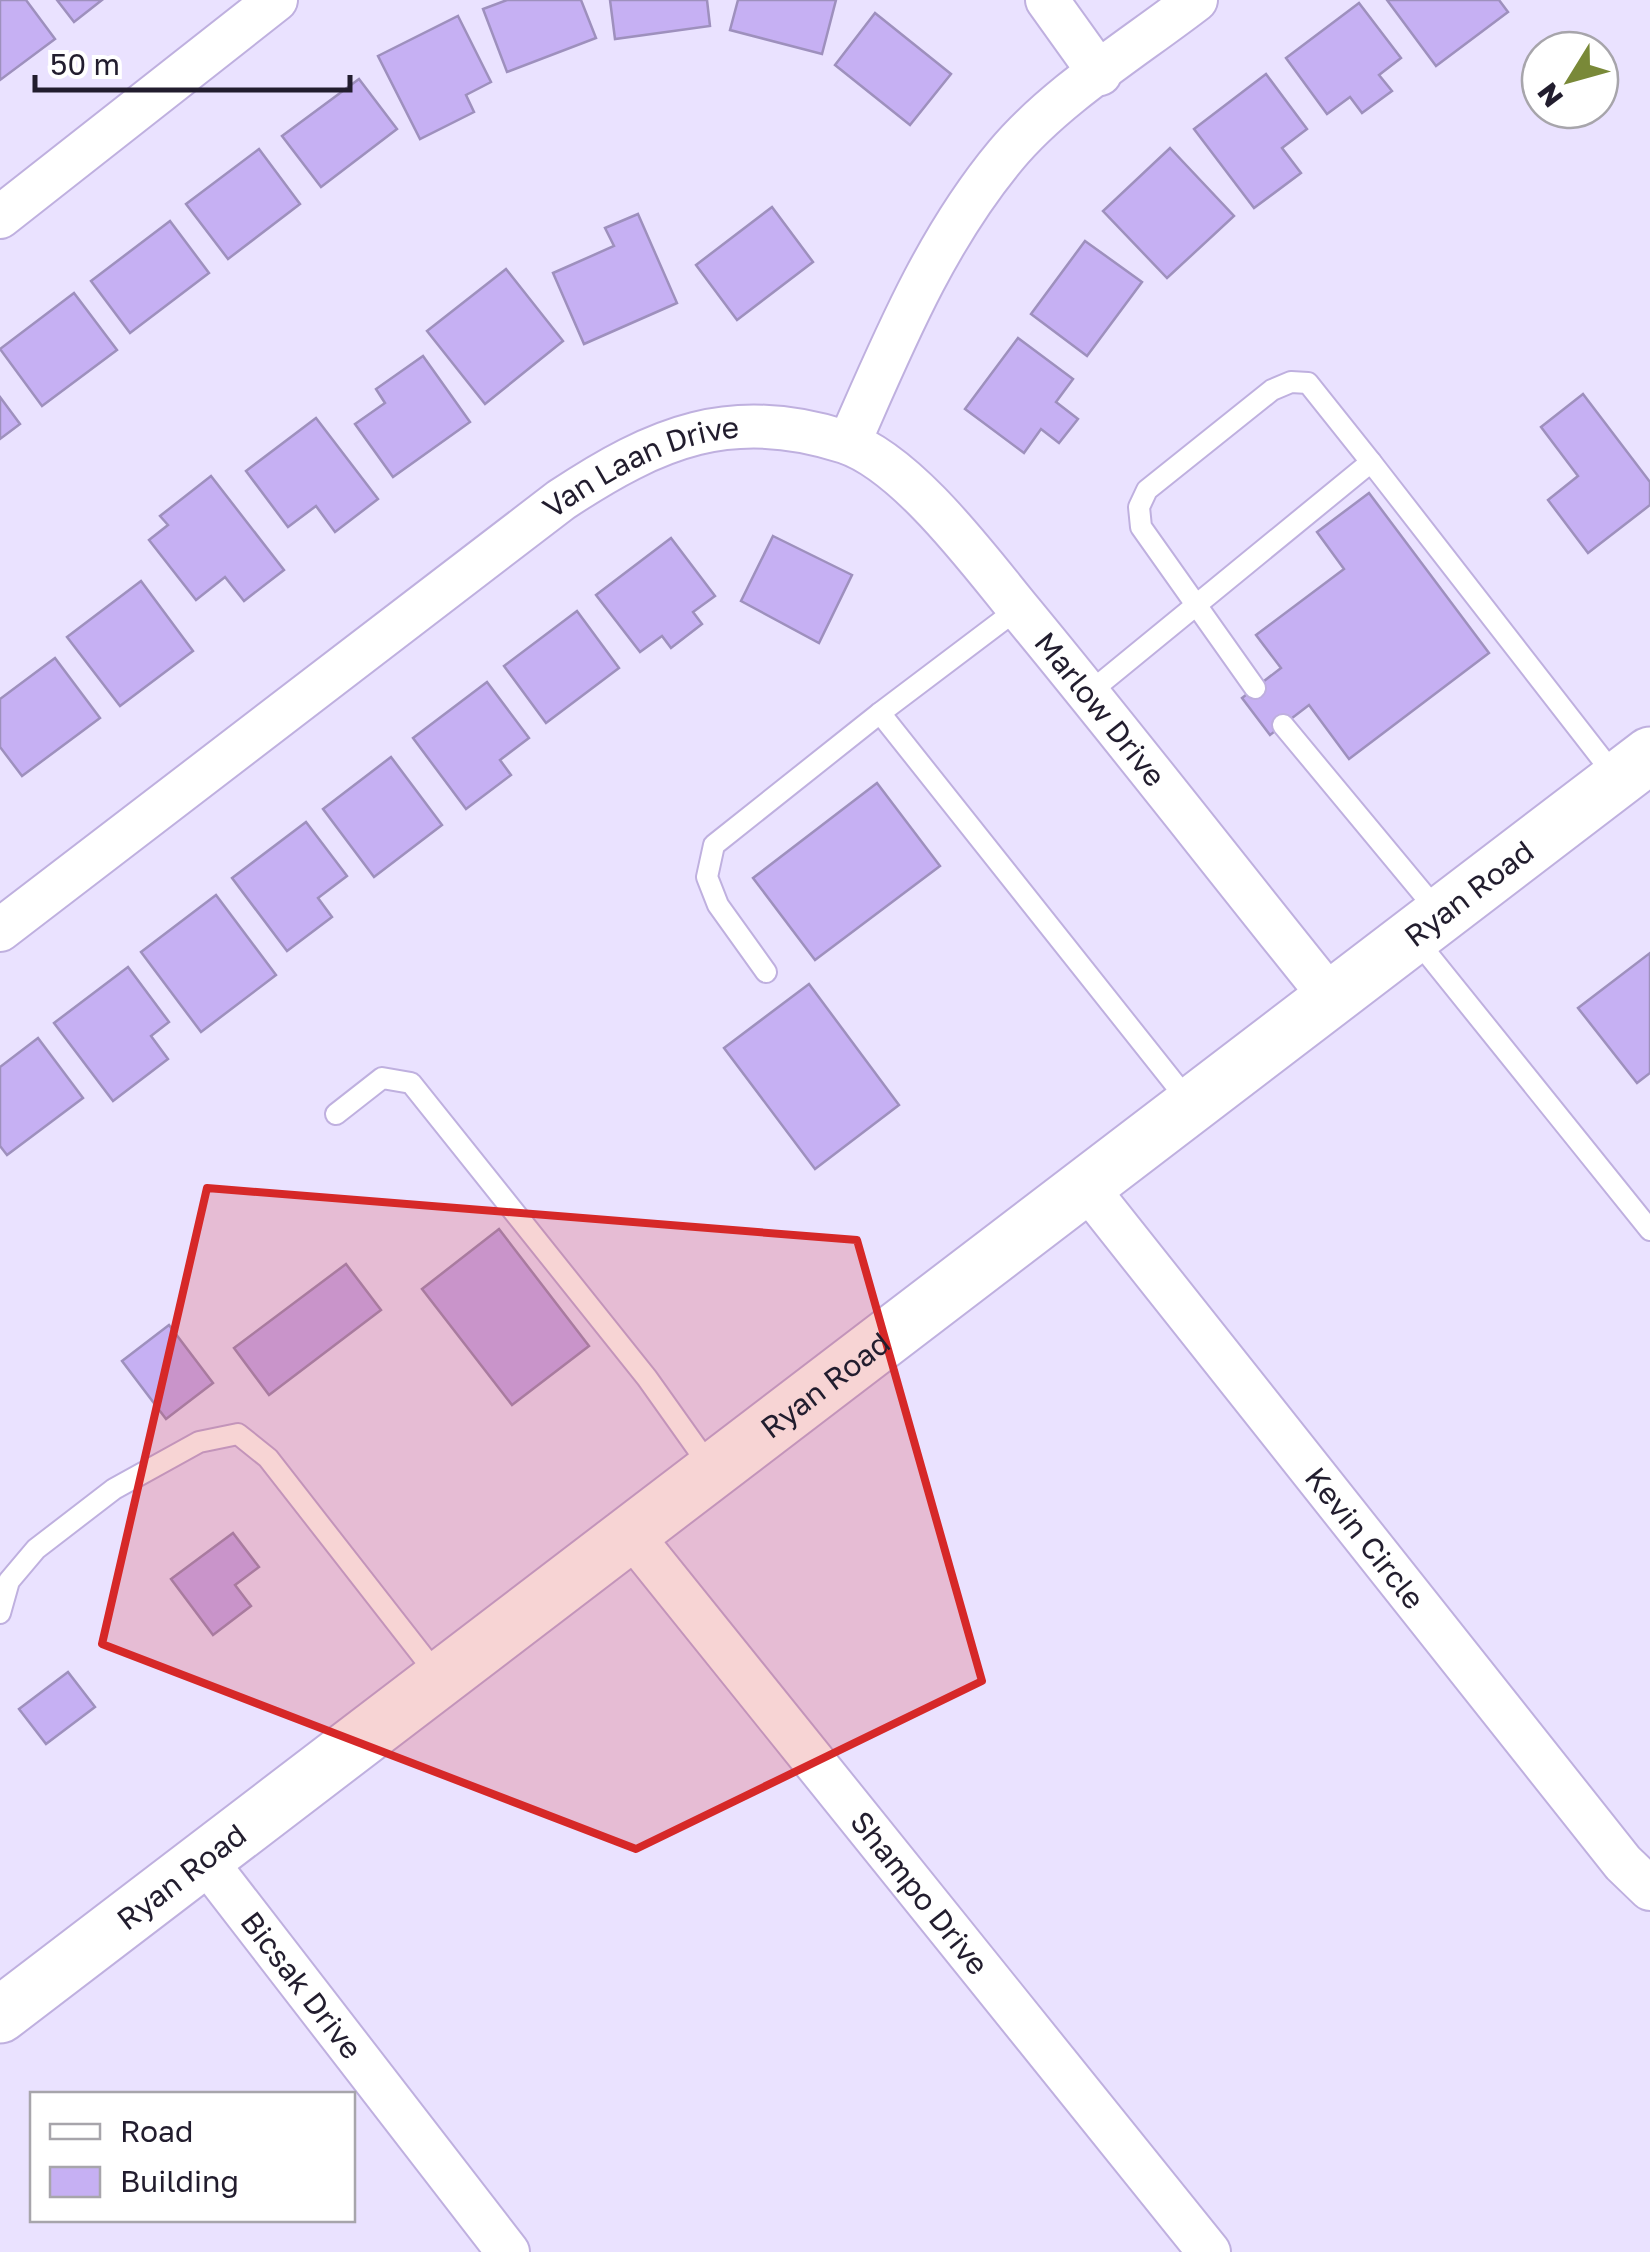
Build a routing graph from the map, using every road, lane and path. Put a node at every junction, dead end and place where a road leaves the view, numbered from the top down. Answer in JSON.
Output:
{"nodes":[{"id":1,"x":276,"y":0,"type":"edge"},
{"id":2,"x":1046,"y":0,"type":"edge"},
{"id":3,"x":1196,"y":0,"type":"edge"},
{"id":4,"x":1100,"y":74,"type":"junction"},
{"id":5,"x":0,"y":217,"type":"edge"},
{"id":6,"x":849,"y":444,"type":"junction"},
{"id":7,"x":1371,"y":462,"type":"junction"},
{"id":8,"x":1196,"y":607,"type":"junction"},
{"id":9,"x":1018,"y":608,"type":"junction"},
{"id":10,"x":1255,"y":688,"type":"dead end"},
{"id":11,"x":1090,"y":692,"type":"junction"},
{"id":12,"x":880,"y":712,"type":"junction"},
{"id":13,"x":1283,"y":725,"type":"dead end"},
{"id":14,"x":1634,"y":767,"type":"edge"},
{"id":15,"x":1428,"y":926,"type":"junction"},
{"id":16,"x":0,"y":930,"type":"edge"},
{"id":17,"x":766,"y":972,"type":"dead end"},
{"id":18,"x":1332,"y":1000,"type":"junction"},
{"id":19,"x":1191,"y":1104,"type":"junction"},
{"id":20,"x":336,"y":1114,"type":"dead end"},
{"id":21,"x":1084,"y":1184,"type":"junction"},
{"id":22,"x":1650,"y":1230,"type":"edge"},
{"id":23,"x":712,"y":1470,"type":"junction"},
{"id":24,"x":630,"y":1533,"type":"junction"},
{"id":25,"x":0,"y":1613,"type":"edge"},
{"id":26,"x":440,"y":1679,"type":"junction"},
{"id":27,"x":205,"y":1860,"type":"junction"},
{"id":28,"x":1650,"y":1889,"type":"edge"},
{"id":29,"x":0,"y":2015,"type":"edge"},
{"id":30,"x":508,"y":2252,"type":"edge"},
{"id":31,"x":1209,"y":2252,"type":"edge"}],
"edges":[{"from":1,"to":5,"type":"street"},
{"from":2,"to":4,"type":"street"},
{"from":3,"to":4,"type":"street"},
{"from":4,"to":6,"type":"street"},
{"from":6,"to":9,"type":"street","name":"Marlow Drive"},
{"from":6,"to":16,"type":"street","name":"Van Laan Drive"},
{"from":7,"to":8,"type":"lane"},
{"from":7,"to":8,"type":"lane"},
{"from":7,"to":14,"type":"lane"},
{"from":8,"to":10,"type":"lane"},
{"from":8,"to":11,"type":"lane"},
{"from":9,"to":11,"type":"street","name":"Marlow Drive"},
{"from":9,"to":12,"type":"lane"},
{"from":11,"to":18,"type":"street","name":"Marlow Drive"},
{"from":12,"to":17,"type":"lane"},
{"from":12,"to":19,"type":"lane"},
{"from":13,"to":15,"type":"lane"},
{"from":14,"to":15,"type":"main road","name":"Ryan Road"},
{"from":15,"to":18,"type":"main road","name":"Ryan Road"},
{"from":15,"to":22,"type":"lane"},
{"from":18,"to":19,"type":"main road","name":"Ryan Road"},
{"from":19,"to":21,"type":"main road","name":"Ryan Road"},
{"from":20,"to":23,"type":"lane"},
{"from":21,"to":23,"type":"main road","name":"Ryan Road"},
{"from":21,"to":28,"type":"street","name":"Kevin Circle"},
{"from":23,"to":24,"type":"main road","name":"Ryan Road"},
{"from":24,"to":26,"type":"main road","name":"Ryan Road"},
{"from":24,"to":31,"type":"street","name":"Shampo Drive"},
{"from":25,"to":26,"type":"lane"},
{"from":26,"to":27,"type":"main road","name":"Ryan Road"},
{"from":27,"to":29,"type":"main road","name":"Ryan Road"},
{"from":27,"to":30,"type":"street","name":"Bicsak Drive"}]}
